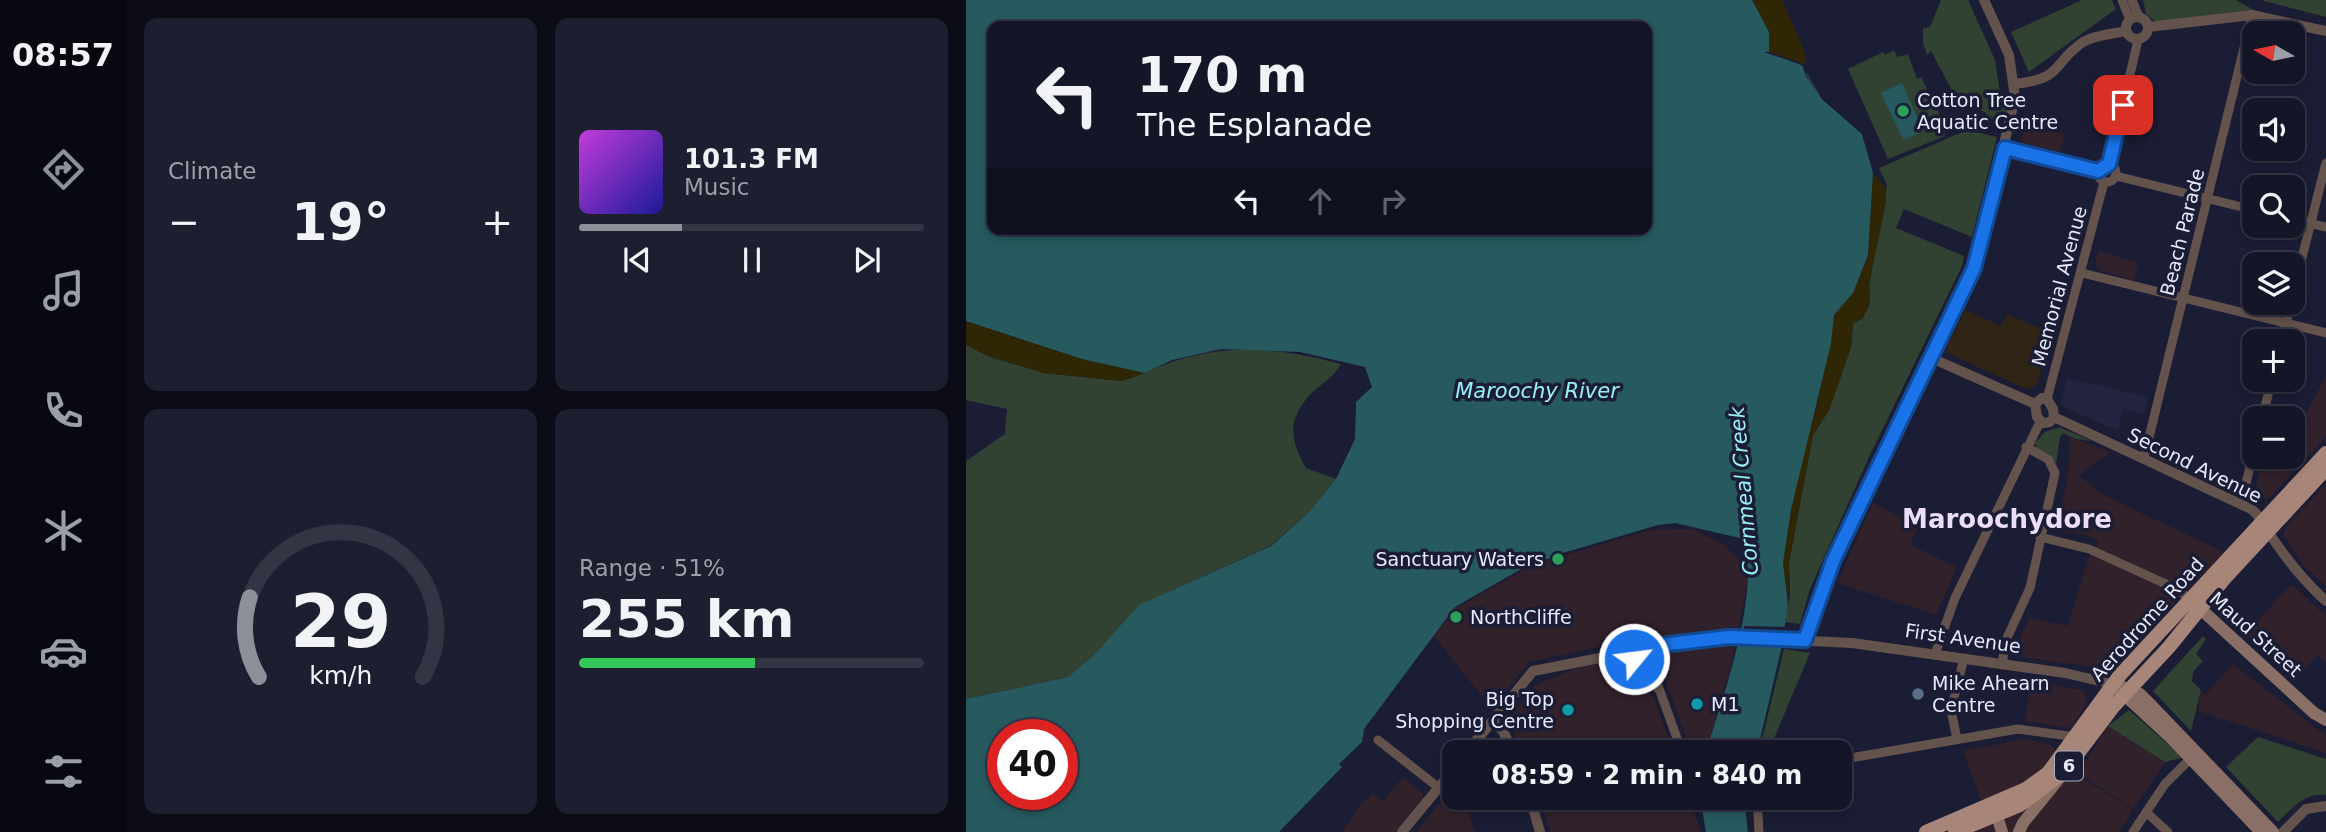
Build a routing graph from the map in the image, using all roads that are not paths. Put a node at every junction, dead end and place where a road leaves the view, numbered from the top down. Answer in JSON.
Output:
{"nodes":[{"id":1,"x":1984,"y":0,"type":"edge"},
{"id":2,"x":2122,"y":0,"type":"edge"},
{"id":3,"x":2133,"y":0,"type":"edge"},
{"id":4,"x":2252,"y":15,"type":"junction"},
{"id":5,"x":2135,"y":19,"type":"junction"},
{"id":6,"x":2148,"y":27,"type":"junction"},
{"id":7,"x":2126,"y":31,"type":"junction"},
{"id":8,"x":2326,"y":31,"type":"edge"},
{"id":9,"x":2138,"y":40,"type":"junction"},
{"id":10,"x":2015,"y":84,"type":"junction"},
{"id":11,"x":2005,"y":148,"type":"junction"},
{"id":12,"x":2326,"y":163,"type":"edge"},
{"id":13,"x":2109,"y":164,"type":"junction"},
{"id":14,"x":2098,"y":171,"type":"junction"},
{"id":15,"x":2116,"y":176,"type":"junction"},
{"id":16,"x":2104,"y":182,"type":"junction"},
{"id":17,"x":2209,"y":199,"type":"junction"},
{"id":18,"x":2242,"y":207,"type":"edge"},
{"id":19,"x":2305,"y":222,"type":"edge"},
{"id":20,"x":2311,"y":224,"type":"junction"},
{"id":21,"x":2326,"y":228,"type":"edge"},
{"id":22,"x":2304,"y":252,"type":"edge"},
{"id":23,"x":2082,"y":273,"type":"junction"},
{"id":24,"x":2184,"y":298,"type":"junction"},
{"id":25,"x":2288,"y":315,"type":"edge"},
{"id":26,"x":2286,"y":324,"type":"junction"},
{"id":27,"x":2285,"y":329,"type":"edge"},
{"id":28,"x":2326,"y":334,"type":"edge"},
{"id":29,"x":1929,"y":357,"type":"junction"},
{"id":30,"x":2047,"y":400,"type":"junction"},
{"id":31,"x":2035,"y":404,"type":"junction"},
{"id":32,"x":2054,"y":417,"type":"junction"},
{"id":33,"x":2040,"y":422,"type":"junction"},
{"id":34,"x":2026,"y":447,"type":"junction"},
{"id":35,"x":2326,"y":453,"type":"edge"},
{"id":36,"x":2144,"y":458,"type":"junction"},
{"id":37,"x":2250,"y":469,"type":"edge"},
{"id":38,"x":2326,"y":469,"type":"edge"},
{"id":39,"x":2241,"y":503,"type":"junction"},
{"id":40,"x":2265,"y":526,"type":"junction"},
{"id":41,"x":2040,"y":537,"type":"junction"},
{"id":42,"x":2326,"y":601,"type":"edge"},
{"id":43,"x":2195,"y":604,"type":"junction"},
{"id":44,"x":1805,"y":640,"type":"junction"},
{"id":45,"x":1647,"y":654,"type":"junction"},
{"id":46,"x":1936,"y":654,"type":"junction"},
{"id":47,"x":1634,"y":658,"type":"junction"},
{"id":48,"x":1964,"y":658,"type":"junction"},
{"id":49,"x":2001,"y":664,"type":"junction"},
{"id":50,"x":2113,"y":684,"type":"junction"},
{"id":51,"x":1660,"y":691,"type":"junction"},
{"id":52,"x":2127,"y":692,"type":"junction"},
{"id":53,"x":2326,"y":720,"type":"edge"},
{"id":54,"x":1492,"y":722,"type":"junction"},
{"id":55,"x":2076,"y":737,"type":"junction"},
{"id":56,"x":1957,"y":739,"type":"junction"},
{"id":57,"x":1378,"y":740,"type":"dead end"},
{"id":58,"x":1477,"y":740,"type":"edge"},
{"id":59,"x":1507,"y":740,"type":"edge"},
{"id":60,"x":1678,"y":740,"type":"edge"},
{"id":61,"x":1852,"y":758,"type":"edge"},
{"id":62,"x":2190,"y":759,"type":"junction"},
{"id":63,"x":2064,"y":772,"type":"junction"},
{"id":64,"x":1442,"y":784,"type":"edge"},
{"id":65,"x":1439,"y":788,"type":"junction"},
{"id":66,"x":2326,"y":806,"type":"edge"},
{"id":67,"x":1534,"y":810,"type":"edge"},
{"id":68,"x":1758,"y":810,"type":"edge"},
{"id":69,"x":2000,"y":810,"type":"junction"},
{"id":70,"x":2146,"y":812,"type":"junction"},
{"id":71,"x":1973,"y":825,"type":"junction"},
{"id":72,"x":1402,"y":832,"type":"edge"},
{"id":73,"x":1540,"y":832,"type":"edge"},
{"id":74,"x":1759,"y":832,"type":"edge"},
{"id":75,"x":1926,"y":832,"type":"edge"},
{"id":76,"x":1955,"y":832,"type":"edge"},
{"id":77,"x":1987,"y":832,"type":"edge"},
{"id":78,"x":2002,"y":832,"type":"edge"},
{"id":79,"x":2019,"y":832,"type":"edge"},
{"id":80,"x":2133,"y":832,"type":"edge"},
{"id":81,"x":2168,"y":832,"type":"edge"},
{"id":82,"x":2261,"y":832,"type":"edge"},
{"id":83,"x":2273,"y":832,"type":"edge"},
{"id":84,"x":2283,"y":832,"type":"edge"}],
"edges":[{"from":1,"to":10,"type":"street"},
{"from":2,"to":5,"type":"street"},
{"from":3,"to":5,"type":"street"},
{"from":4,"to":6,"type":"street"},
{"from":4,"to":8,"type":"street"},
{"from":4,"to":17,"type":"street","name":"Beach Parade"},
{"from":5,"to":6,"type":"street"},
{"from":5,"to":7,"type":"street"},
{"from":6,"to":9,"type":"street"},
{"from":7,"to":9,"type":"street"},
{"from":7,"to":10,"type":"street"},
{"from":9,"to":13,"type":"street"},
{"from":10,"to":11,"type":"street"},
{"from":11,"to":14,"type":"street"},
{"from":11,"to":29,"type":"street"},
{"from":12,"to":20,"type":"street"},
{"from":13,"to":14,"type":"street"},
{"from":13,"to":15,"type":"street"},
{"from":14,"to":16,"type":"street"},
{"from":15,"to":16,"type":"street"},
{"from":15,"to":17,"type":"street"},
{"from":16,"to":23,"type":"street","name":"Memorial Avenue"},
{"from":17,"to":18,"type":"street"},
{"from":17,"to":24,"type":"street","name":"Beach Parade"},
{"from":19,"to":20,"type":"street"},
{"from":20,"to":21,"type":"street"},
{"from":20,"to":22,"type":"street"},
{"from":23,"to":24,"type":"street"},
{"from":23,"to":30,"type":"street","name":"Memorial Avenue"},
{"from":24,"to":26,"type":"street"},
{"from":24,"to":36,"type":"street","name":"Beach Parade"},
{"from":25,"to":26,"type":"street"},
{"from":26,"to":27,"type":"street"},
{"from":26,"to":28,"type":"street"},
{"from":29,"to":31,"type":"street"},
{"from":29,"to":44,"type":"street"},
{"from":30,"to":31,"type":"street"},
{"from":30,"to":32,"type":"street"},
{"from":31,"to":33,"type":"street"},
{"from":32,"to":33,"type":"street"},
{"from":32,"to":36,"type":"street","name":"Second Avenue"},
{"from":33,"to":34,"type":"street"},
{"from":34,"to":41,"type":"street"},
{"from":34,"to":46,"type":"street"},
{"from":35,"to":40,"type":"main road","name":"Aerodrome Road","number":"6"},
{"from":36,"to":39,"type":"street","name":"Second Avenue"},
{"from":37,"to":39,"type":"street"},
{"from":38,"to":40,"type":"main road","name":"Aerodrome Road","number":"6"},
{"from":39,"to":40,"type":"street","name":"Second Avenue"},
{"from":40,"to":42,"type":"street","name":"Second Avenue"},
{"from":40,"to":43,"type":"main road","name":"Aerodrome Road","number":"6"},
{"from":41,"to":43,"type":"street","name":"Maud Street"},
{"from":41,"to":49,"type":"street"},
{"from":43,"to":50,"type":"main road","name":"Aerodrome Road","number":"6"},
{"from":43,"to":52,"type":"main road","name":"Aerodrome Road","number":"6"},
{"from":43,"to":53,"type":"main road","name":"Maud Street"},
{"from":44,"to":45,"type":"street","name":"First Avenue"},
{"from":44,"to":46,"type":"street","name":"First Avenue"},
{"from":45,"to":47,"type":"street","name":"First Avenue"},
{"from":45,"to":51,"type":"street"},
{"from":46,"to":48,"type":"street","name":"First Avenue"},
{"from":47,"to":51,"type":"street"},
{"from":47,"to":54,"type":"street"},
{"from":48,"to":49,"type":"street","name":"First Avenue"},
{"from":48,"to":56,"type":"street"},
{"from":49,"to":50,"type":"street","name":"First Avenue"},
{"from":50,"to":52,"type":"main road"},
{"from":50,"to":55,"type":"main road","name":"Aerodrome Road","number":"6"},
{"from":51,"to":60,"type":"street"},
{"from":52,"to":62,"type":"main road"},
{"from":52,"to":63,"type":"main road","name":"Aerodrome Road","number":"6"},
{"from":52,"to":83,"type":"main road"},
{"from":54,"to":58,"type":"street"},
{"from":54,"to":59,"type":"street"},
{"from":55,"to":56,"type":"street"},
{"from":55,"to":69,"type":"main road","name":"Aerodrome Road","number":"6"},
{"from":56,"to":61,"type":"street"},
{"from":57,"to":65,"type":"street"},
{"from":62,"to":70,"type":"street"},
{"from":62,"to":82,"type":"main road"},
{"from":63,"to":69,"type":"main road","name":"Aerodrome Road","number":"6"},
{"from":63,"to":79,"type":"main road"},
{"from":64,"to":65,"type":"street"},
{"from":65,"to":72,"type":"street"},
{"from":66,"to":84,"type":"street"},
{"from":67,"to":73,"type":"street"},
{"from":68,"to":74,"type":"street"},
{"from":69,"to":71,"type":"main road","number":"6"},
{"from":69,"to":75,"type":"main road","number":"6"},
{"from":69,"to":78,"type":"main road"},
{"from":69,"to":79,"type":"main road"},
{"from":70,"to":80,"type":"street"},
{"from":70,"to":81,"type":"street"},
{"from":71,"to":76,"type":"main road","number":"6"},
{"from":71,"to":77,"type":"main road"}]}
